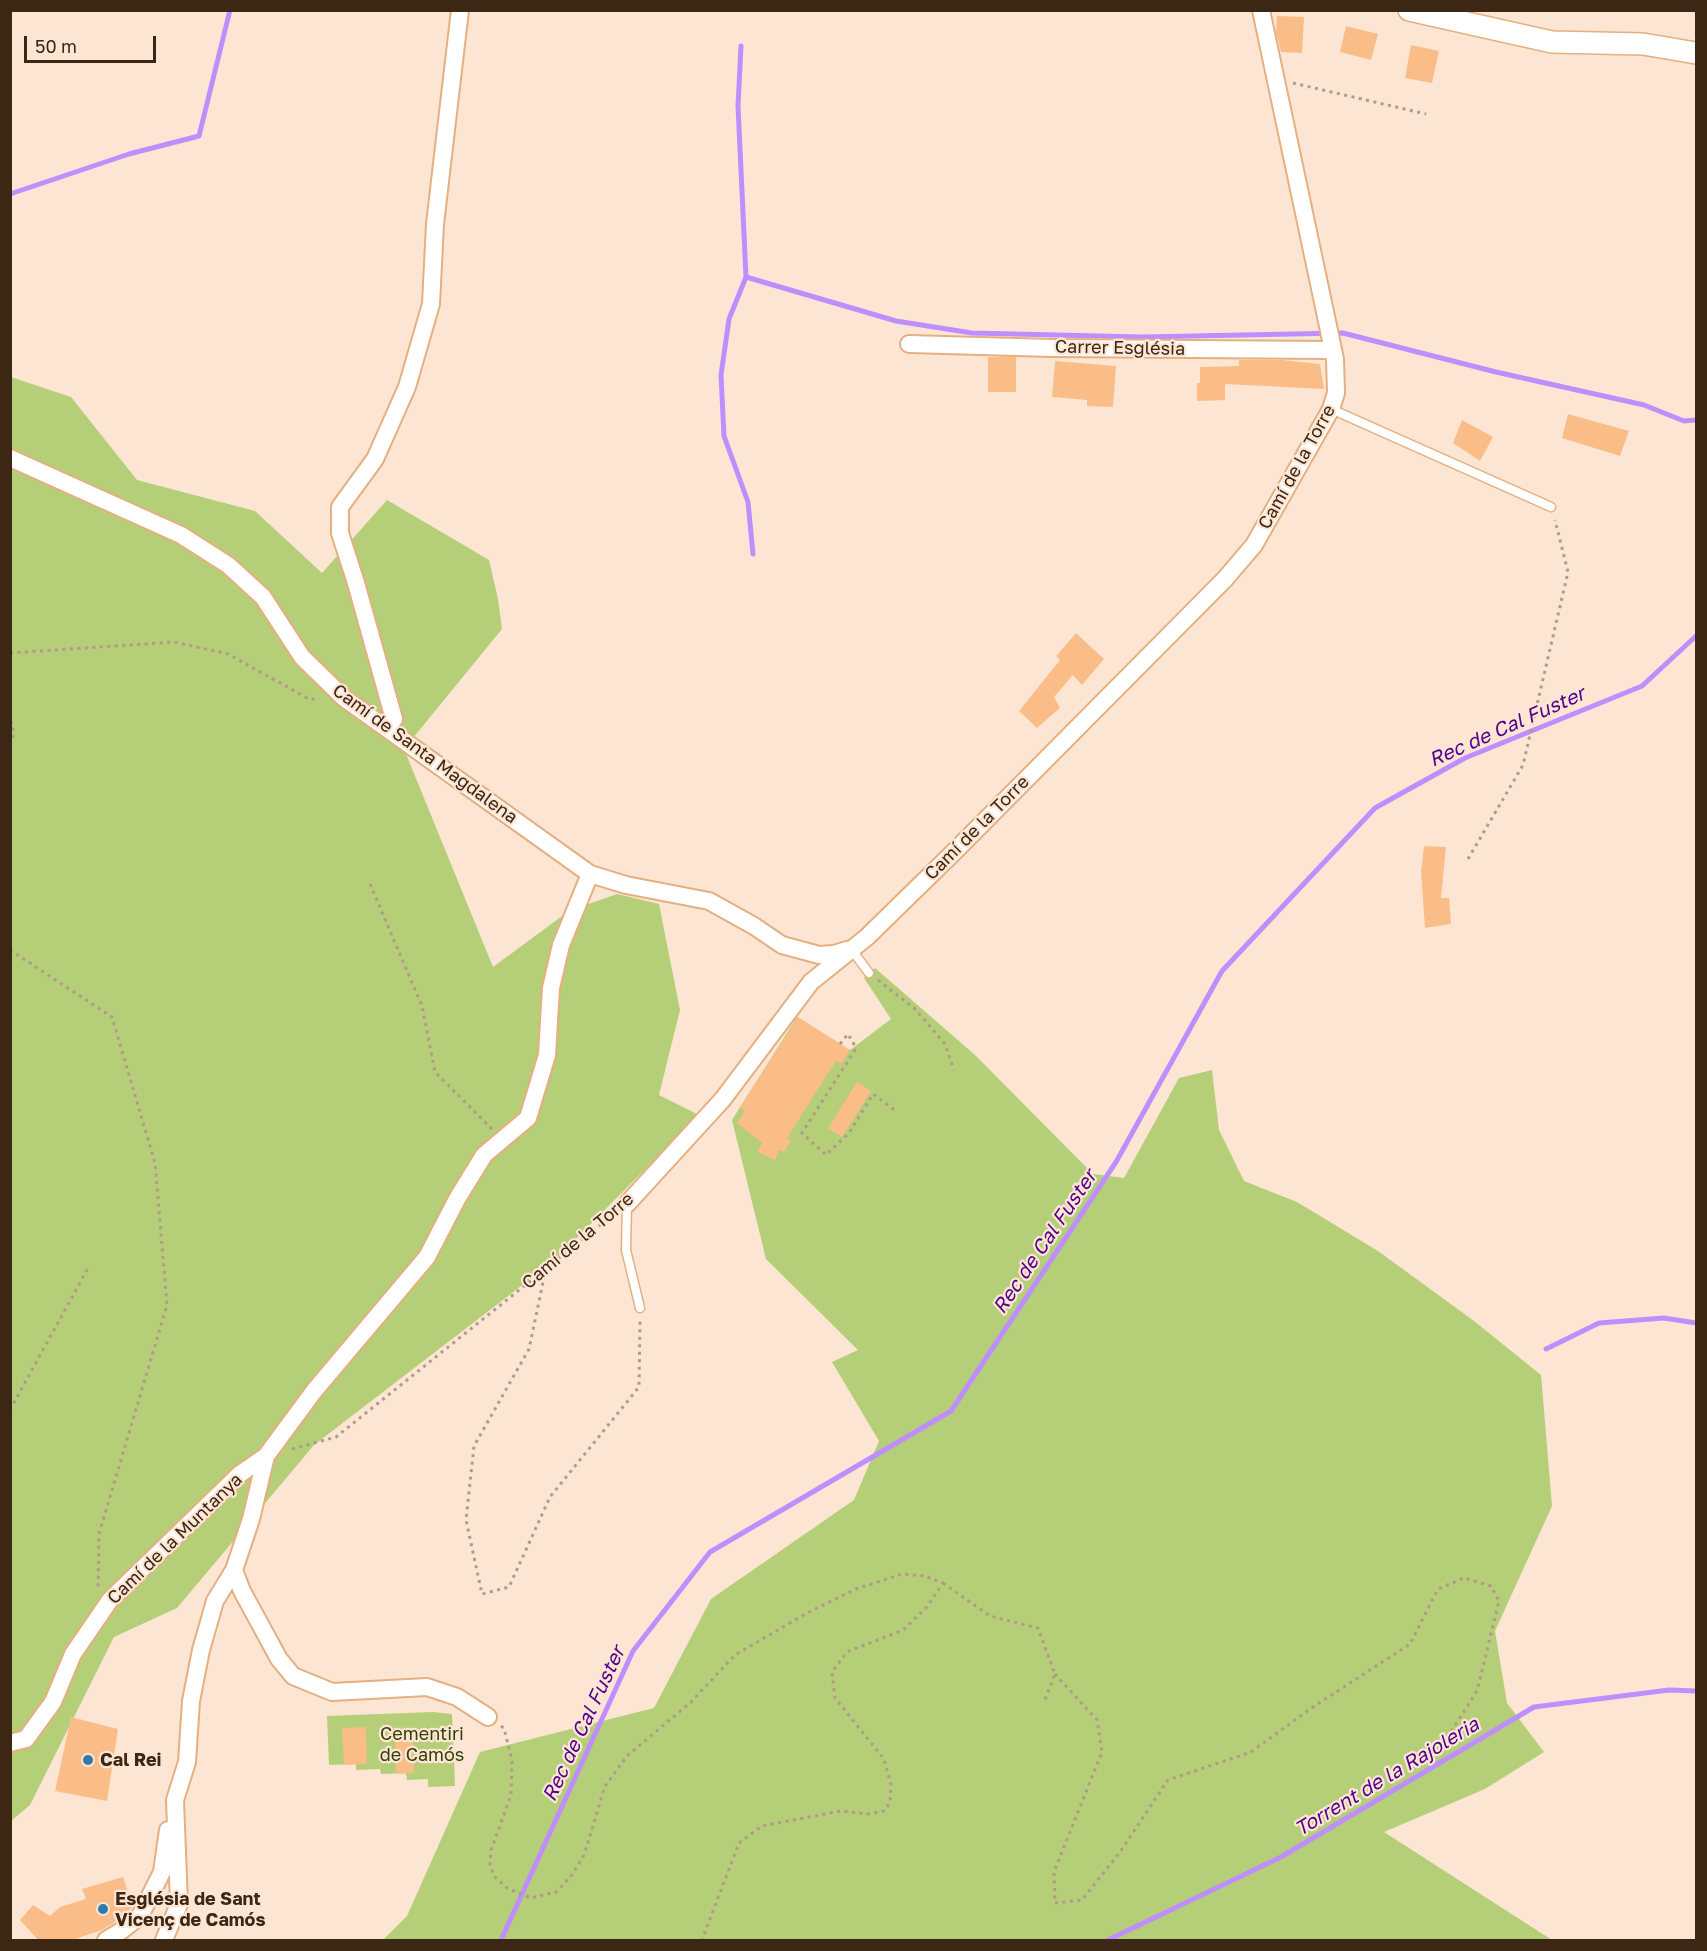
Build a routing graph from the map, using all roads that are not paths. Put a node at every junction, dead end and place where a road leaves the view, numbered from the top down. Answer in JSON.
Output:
{"nodes":[{"id":1,"x":460,"y":10,"type":"edge"},
{"id":2,"x":1261,"y":10,"type":"edge"},
{"id":3,"x":1409,"y":10,"type":"edge"},
{"id":4,"x":1696,"y":53,"type":"edge"},
{"id":5,"x":909,"y":344,"type":"dead end"},
{"id":6,"x":1331,"y":350,"type":"junction"},
{"id":7,"x":1331,"y":409,"type":"junction"},
{"id":8,"x":10,"y":458,"type":"edge"},
{"id":9,"x":1551,"y":507,"type":"road end"},
{"id":10,"x":387,"y":728,"type":"junction"},
{"id":11,"x":590,"y":874,"type":"junction"},
{"id":12,"x":850,"y":949,"type":"junction"},
{"id":13,"x":868,"y":973,"type":"road end"},
{"id":14,"x":627,"y":1204,"type":"joint"},
{"id":15,"x":640,"y":1308,"type":"road end"},
{"id":16,"x":266,"y":1456,"type":"junction"},
{"id":17,"x":234,"y":1570,"type":"junction"},
{"id":18,"x":488,"y":1717,"type":"road end"},
{"id":19,"x":10,"y":1743,"type":"edge"},
{"id":20,"x":175,"y":1800,"type":"junction"},
{"id":21,"x":106,"y":1941,"type":"edge"},
{"id":22,"x":164,"y":1941,"type":"edge"}],
"edges":[{"from":1,"to":10,"type":"street"},
{"from":2,"to":6,"type":"street","name":"Camí de la Torre"},
{"from":3,"to":4,"type":"street"},
{"from":5,"to":6,"type":"street","name":"Carrer Església"},
{"from":6,"to":7,"type":"street","name":"Camí de la Torre"},
{"from":7,"to":9,"type":"lane"},
{"from":7,"to":12,"type":"street","name":"Camí de la Torre"},
{"from":8,"to":10,"type":"street","name":"Camí de Santa Magdalena"},
{"from":10,"to":11,"type":"street","name":"Camí de Santa Magdalena"},
{"from":11,"to":12,"type":"street","name":"Camí de Santa Magdalena"},
{"from":11,"to":16,"type":"street"},
{"from":12,"to":13,"type":"lane"},
{"from":12,"to":14,"type":"street","name":"Camí de la Torre"},
{"from":14,"to":15,"type":"lane"},
{"from":16,"to":17,"type":"street"},
{"from":16,"to":19,"type":"street","name":"Camí de la Muntanya"},
{"from":17,"to":18,"type":"street"},
{"from":17,"to":20,"type":"street"},
{"from":20,"to":21,"type":"street"},
{"from":20,"to":22,"type":"street"}]}
